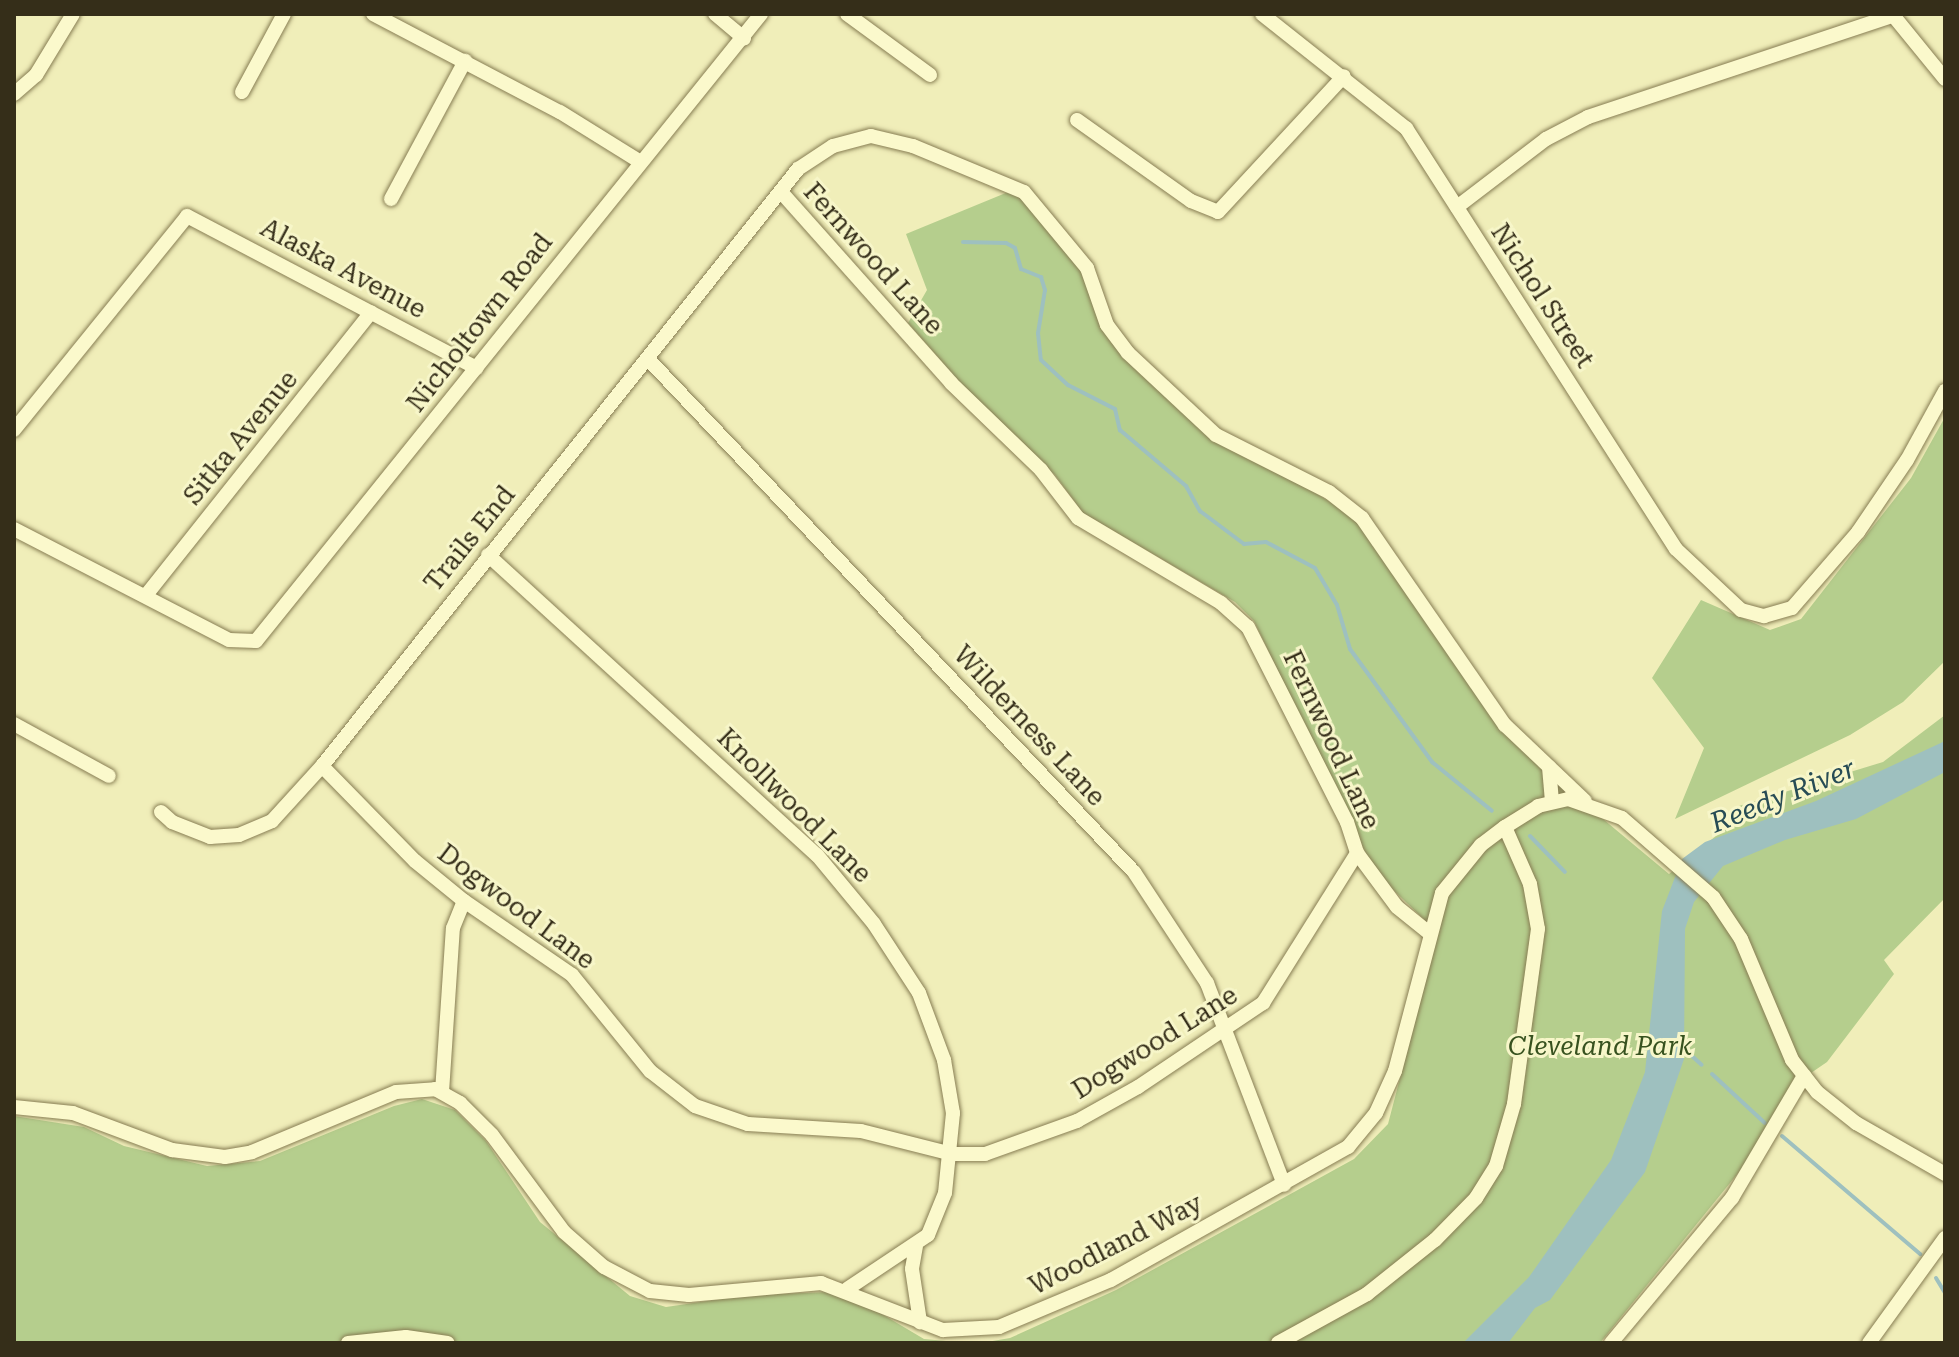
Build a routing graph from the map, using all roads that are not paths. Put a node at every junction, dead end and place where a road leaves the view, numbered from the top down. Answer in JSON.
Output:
{"nodes":[{"id":1,"x":73,"y":14,"type":"edge"},
{"id":2,"x":284,"y":14,"type":"edge"},
{"id":3,"x":373,"y":14,"type":"edge"},
{"id":4,"x":715,"y":14,"type":"edge"},
{"id":5,"x":761,"y":14,"type":"edge"},
{"id":6,"x":847,"y":14,"type":"edge"},
{"id":7,"x":1262,"y":14,"type":"edge"},
{"id":8,"x":1892,"y":15,"type":"edge"},
{"id":9,"x":744,"y":38,"type":"junction"},
{"id":10,"x":465,"y":61,"type":"junction"},
{"id":11,"x":930,"y":75,"type":"dead end"},
{"id":12,"x":1344,"y":76,"type":"junction"},
{"id":13,"x":1945,"y":79,"type":"edge"},
{"id":14,"x":242,"y":92,"type":"dead end"},
{"id":15,"x":14,"y":94,"type":"edge"},
{"id":16,"x":1077,"y":120,"type":"dead end"},
{"id":17,"x":639,"y":161,"type":"junction"},
{"id":18,"x":782,"y":193,"type":"junction"},
{"id":19,"x":391,"y":199,"type":"dead end"},
{"id":20,"x":1457,"y":207,"type":"junction"},
{"id":21,"x":371,"y":312,"type":"junction"},
{"id":22,"x":648,"y":359,"type":"junction"},
{"id":23,"x":476,"y":368,"type":"junction"},
{"id":24,"x":1945,"y":391,"type":"edge"},
{"id":25,"x":14,"y":430,"type":"edge"},
{"id":26,"x":14,"y":529,"type":"edge"},
{"id":27,"x":488,"y":555,"type":"junction"},
{"id":28,"x":147,"y":594,"type":"junction"},
{"id":29,"x":14,"y":724,"type":"edge"},
{"id":30,"x":322,"y":766,"type":"junction"},
{"id":31,"x":1549,"y":767,"type":"junction"},
{"id":32,"x":109,"y":776,"type":"dead end"},
{"id":33,"x":1552,"y":801,"type":"junction"},
{"id":34,"x":1585,"y":801,"type":"junction"},
{"id":35,"x":161,"y":812,"type":"dead end"},
{"id":36,"x":1505,"y":827,"type":"junction"},
{"id":37,"x":1357,"y":853,"type":"junction"},
{"id":38,"x":464,"y":901,"type":"junction"},
{"id":39,"x":1428,"y":932,"type":"junction"},
{"id":40,"x":1227,"y":1029,"type":"junction"},
{"id":41,"x":1804,"y":1076,"type":"junction"},
{"id":42,"x":442,"y":1092,"type":"junction"},
{"id":43,"x":14,"y":1107,"type":"edge"},
{"id":44,"x":952,"y":1154,"type":"junction"},
{"id":45,"x":1945,"y":1174,"type":"edge"},
{"id":46,"x":1284,"y":1185,"type":"junction"},
{"id":47,"x":1945,"y":1238,"type":"edge"},
{"id":48,"x":916,"y":1246,"type":"junction"},
{"id":49,"x":847,"y":1289,"type":"junction"},
{"id":50,"x":920,"y":1322,"type":"junction"},
{"id":51,"x":348,"y":1343,"type":"edge"},
{"id":52,"x":448,"y":1343,"type":"edge"},
{"id":53,"x":1278,"y":1343,"type":"edge"},
{"id":54,"x":1611,"y":1343,"type":"edge"},
{"id":55,"x":1869,"y":1343,"type":"edge"}],
"edges":[{"from":1,"to":15,"type":"street"},
{"from":2,"to":14,"type":"street"},
{"from":3,"to":10,"type":"street"},
{"from":4,"to":9,"type":"street"},
{"from":5,"to":9,"type":"street","name":"Nicholtown Road"},
{"from":6,"to":11,"type":"street"},
{"from":7,"to":12,"type":"street","name":"Nichol Street"},
{"from":8,"to":13,"type":"street"},
{"from":8,"to":20,"type":"street"},
{"from":9,"to":17,"type":"street","name":"Nicholtown Road"},
{"from":10,"to":17,"type":"street"},
{"from":10,"to":19,"type":"street"},
{"from":12,"to":16,"type":"street"},
{"from":12,"to":20,"type":"street","name":"Nichol Street"},
{"from":17,"to":23,"type":"street","name":"Nicholtown Road"},
{"from":18,"to":22,"type":"street","name":"Trails End"},
{"from":18,"to":31,"type":"street","name":"Fernwood Lane"},
{"from":18,"to":37,"type":"street","name":"Fernwood Lane"},
{"from":20,"to":24,"type":"street","name":"Nichol Street"},
{"from":21,"to":23,"type":"street","name":"Alaska Avenue"},
{"from":21,"to":25,"type":"street","name":"Alaska Avenue"},
{"from":21,"to":28,"type":"street","name":"Sitka Avenue"},
{"from":22,"to":27,"type":"street","name":"Trails End"},
{"from":22,"to":40,"type":"street","name":"Wilderness Lane"},
{"from":23,"to":28,"type":"street","name":"Nicholtown Road"},
{"from":26,"to":28,"type":"street"},
{"from":27,"to":30,"type":"street","name":"Trails End"},
{"from":27,"to":44,"type":"street","name":"Knollwood Lane"},
{"from":29,"to":32,"type":"street"},
{"from":30,"to":35,"type":"street","name":"Trails End"},
{"from":30,"to":38,"type":"street","name":"Dogwood Lane"},
{"from":31,"to":33,"type":"street"},
{"from":31,"to":34,"type":"street","name":"Fernwood Lane"},
{"from":33,"to":34,"type":"street","name":"Woodland Way"},
{"from":33,"to":36,"type":"street","name":"Woodland Way"},
{"from":34,"to":41,"type":"street","name":"Woodland Way"},
{"from":36,"to":39,"type":"street","name":"Woodland Way"},
{"from":36,"to":53,"type":"street"},
{"from":37,"to":39,"type":"street","name":"Fernwood Lane"},
{"from":37,"to":40,"type":"street","name":"Dogwood Lane"},
{"from":38,"to":42,"type":"street"},
{"from":38,"to":44,"type":"street","name":"Dogwood Lane"},
{"from":39,"to":46,"type":"street","name":"Woodland Way"},
{"from":40,"to":44,"type":"street","name":"Dogwood Lane"},
{"from":40,"to":46,"type":"street","name":"Wilderness Lane"},
{"from":41,"to":45,"type":"street","name":"Woodland Way"},
{"from":41,"to":54,"type":"street"},
{"from":42,"to":43,"type":"street"},
{"from":42,"to":49,"type":"street","name":"Woodland Way"},
{"from":44,"to":48,"type":"street","name":"Knollwood Lane"},
{"from":46,"to":50,"type":"street","name":"Woodland Way"},
{"from":47,"to":55,"type":"street"},
{"from":48,"to":49,"type":"street","name":"Knollwood Lane"},
{"from":48,"to":50,"type":"street"},
{"from":49,"to":50,"type":"street","name":"Woodland Way"},
{"from":51,"to":52,"type":"street"}]}
